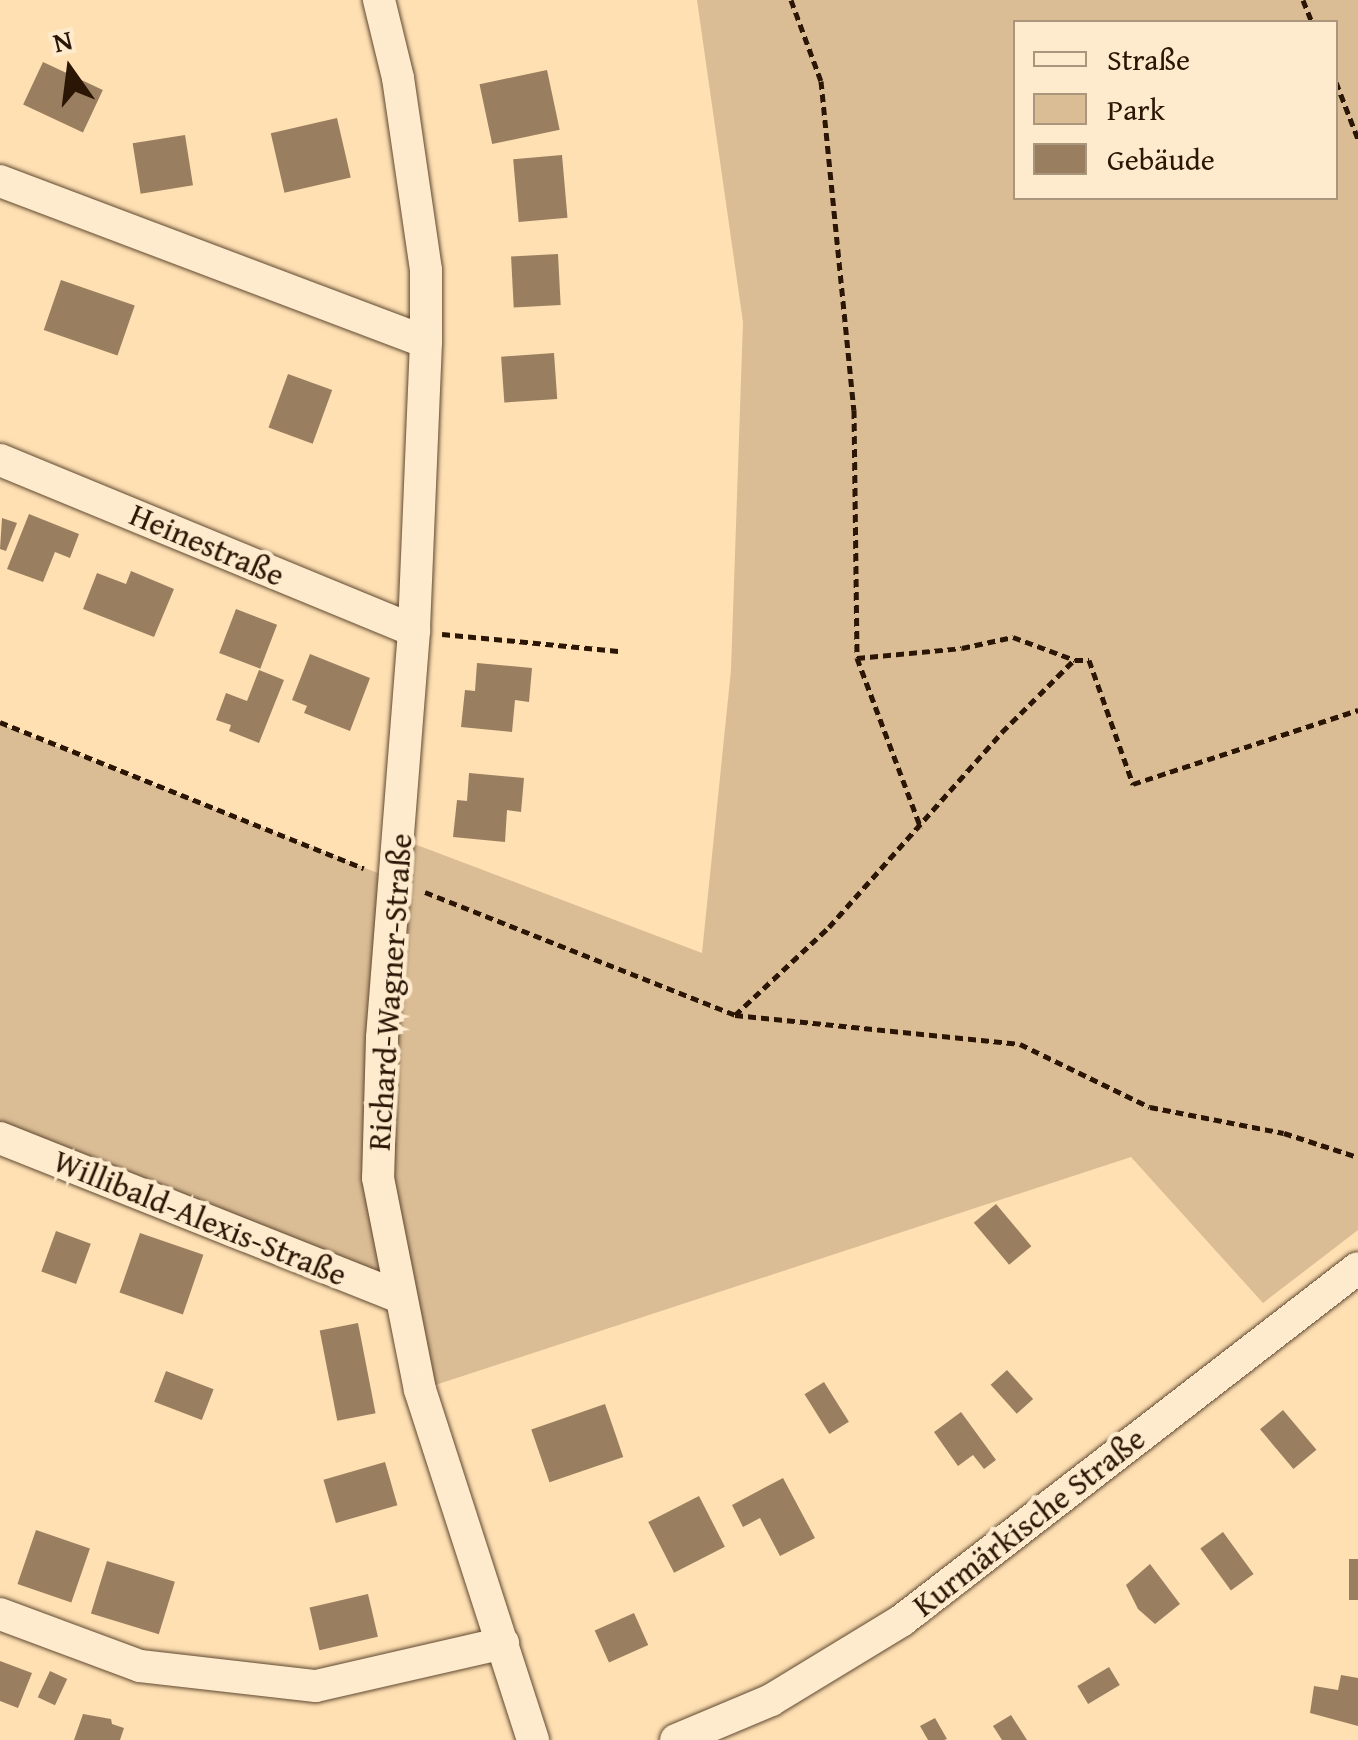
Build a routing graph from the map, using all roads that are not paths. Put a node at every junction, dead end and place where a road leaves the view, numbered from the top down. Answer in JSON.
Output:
{"nodes":[{"id":1,"x":379,"y":0,"type":"edge"},
{"id":2,"x":0,"y":181,"type":"edge"},
{"id":3,"x":426,"y":342,"type":"junction"},
{"id":4,"x":0,"y":460,"type":"edge"},
{"id":5,"x":414,"y":632,"type":"junction"},
{"id":6,"x":0,"y":1138,"type":"edge"},
{"id":7,"x":1358,"y":1268,"type":"edge"},
{"id":8,"x":399,"y":1298,"type":"junction"},
{"id":9,"x":0,"y":1614,"type":"edge"},
{"id":10,"x":503,"y":1643,"type":"junction"},
{"id":11,"x":533,"y":1740,"type":"edge"},
{"id":12,"x":676,"y":1740,"type":"edge"}],
"edges":[{"from":1,"to":3,"type":"street","name":"Richard-Wagner-Straße"},
{"from":2,"to":3,"type":"street"},
{"from":3,"to":5,"type":"street","name":"Richard-Wagner-Straße"},
{"from":4,"to":5,"type":"street","name":"Heinestraße"},
{"from":5,"to":8,"type":"street","name":"Richard-Wagner-Straße"},
{"from":6,"to":8,"type":"street","name":"Willibald-Alexis-Straße"},
{"from":7,"to":12,"type":"street","name":"Kurmärkische Straße"},
{"from":8,"to":10,"type":"street","name":"Richard-Wagner-Straße"},
{"from":9,"to":10,"type":"street"},
{"from":10,"to":11,"type":"street","name":"Richard-Wagner-Straße"}]}
